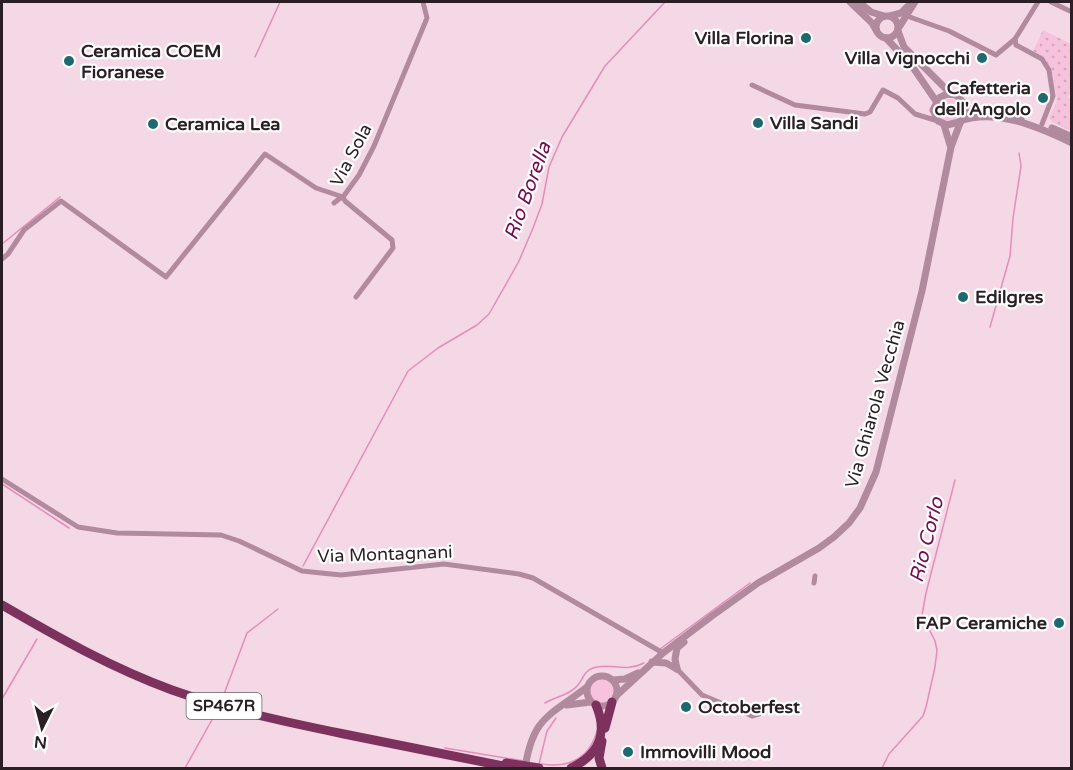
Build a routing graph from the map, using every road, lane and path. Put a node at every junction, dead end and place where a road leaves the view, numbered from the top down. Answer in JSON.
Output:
{"nodes":[{"id":1,"x":423,"y":2,"type":"edge"},
{"id":2,"x":850,"y":2,"type":"edge"},
{"id":3,"x":859,"y":2,"type":"edge"},
{"id":4,"x":913,"y":2,"type":"edge"},
{"id":5,"x":1038,"y":2,"type":"edge"},
{"id":6,"x":1051,"y":2,"type":"edge"},
{"id":7,"x":1071,"y":12,"type":"edge"},
{"id":8,"x":907,"y":15,"type":"junction"},
{"id":9,"x":887,"y":16,"type":"junction"},
{"id":10,"x":876,"y":30,"type":"junction"},
{"id":11,"x":898,"y":30,"type":"junction"},
{"id":12,"x":886,"y":39,"type":"junction"},
{"id":13,"x":1015,"y":39,"type":"junction"},
{"id":14,"x":752,"y":85,"type":"dead end"},
{"id":15,"x":951,"y":94,"type":"junction"},
{"id":16,"x":936,"y":101,"type":"junction"},
{"id":17,"x":965,"y":108,"type":"junction"},
{"id":18,"x":933,"y":110,"type":"junction"},
{"id":19,"x":920,"y":115,"type":"junction"},
{"id":20,"x":960,"y":122,"type":"junction"},
{"id":21,"x":941,"y":123,"type":"junction"},
{"id":22,"x":1042,"y":124,"type":"junction"},
{"id":23,"x":1071,"y":139,"type":"edge"},
{"id":24,"x":951,"y":147,"type":"junction"},
{"id":25,"x":343,"y":197,"type":"junction"},
{"id":26,"x":334,"y":203,"type":"dead end"},
{"id":27,"x":2,"y":259,"type":"edge"},
{"id":28,"x":356,"y":297,"type":"dead end"},
{"id":29,"x":2,"y":479,"type":"edge"},
{"id":30,"x":2,"y":605,"type":"edge"},
{"id":31,"x":686,"y":636,"type":"junction"},
{"id":32,"x":663,"y":653,"type":"junction"},
{"id":33,"x":675,"y":659,"type":"junction"},
{"id":34,"x":652,"y":662,"type":"junction"},
{"id":35,"x":666,"y":663,"type":"junction"},
{"id":36,"x":677,"y":669,"type":"junction"},
{"id":37,"x":643,"y":670,"type":"junction"},
{"id":38,"x":613,"y":680,"type":"junction"},
{"id":39,"x":586,"y":687,"type":"junction"},
{"id":40,"x":614,"y":699,"type":"junction"},
{"id":41,"x":593,"y":703,"type":"junction"},
{"id":42,"x":561,"y":707,"type":"junction"},
{"id":43,"x":759,"y":714,"type":"dead end"},
{"id":44,"x":464,"y":759,"type":"junction"},
{"id":45,"x":496,"y":768,"type":"edge"},
{"id":46,"x":513,"y":768,"type":"edge"},
{"id":47,"x":525,"y":768,"type":"edge"},
{"id":48,"x":539,"y":768,"type":"edge"},
{"id":49,"x":571,"y":768,"type":"edge"},
{"id":50,"x":602,"y":768,"type":"edge"}],
"edges":[{"from":1,"to":25,"type":"street","name":"Via Sola"},
{"from":2,"to":10,"type":"street"},
{"from":3,"to":9,"type":"street"},
{"from":4,"to":8,"type":"street"},
{"from":4,"to":9,"type":"street"},
{"from":5,"to":13,"type":"street"},
{"from":6,"to":7,"type":"street"},
{"from":8,"to":11,"type":"street"},
{"from":8,"to":13,"type":"street"},
{"from":9,"to":10,"type":"street"},
{"from":9,"to":11,"type":"street"},
{"from":10,"to":12,"type":"street"},
{"from":11,"to":12,"type":"street"},
{"from":11,"to":15,"type":"street"},
{"from":12,"to":16,"type":"street"},
{"from":13,"to":22,"type":"street"},
{"from":14,"to":19,"type":"street"},
{"from":15,"to":16,"type":"street"},
{"from":15,"to":17,"type":"street"},
{"from":16,"to":18,"type":"street"},
{"from":17,"to":20,"type":"street"},
{"from":17,"to":22,"type":"street"},
{"from":18,"to":19,"type":"street"},
{"from":18,"to":21,"type":"street"},
{"from":19,"to":21,"type":"street"},
{"from":20,"to":21,"type":"street"},
{"from":20,"to":23,"type":"street"},
{"from":20,"to":24,"type":"street","name":"Via Ghiarola Vecchia"},
{"from":21,"to":24,"type":"street","name":"Via Ghiarola Vecchia"},
{"from":22,"to":23,"type":"street"},
{"from":24,"to":31,"type":"street","name":"Via Ghiarola Vecchia"},
{"from":25,"to":26,"type":"street"},
{"from":25,"to":27,"type":"street"},
{"from":25,"to":28,"type":"street","name":"Via Sola"},
{"from":29,"to":32,"type":"street","name":"Via Montagnani"},
{"from":30,"to":44,"type":"highway","number":"SP467R"},
{"from":31,"to":32,"type":"street","name":"Via Ghiarola Vecchia"},
{"from":31,"to":33,"type":"street"},
{"from":32,"to":33,"type":"street"},
{"from":32,"to":34,"type":"street","name":"Via Ghiarola Vecchia"},
{"from":32,"to":35,"type":"street"},
{"from":33,"to":36,"type":"street"},
{"from":34,"to":35,"type":"street"},
{"from":34,"to":37,"type":"street","name":"Via Ghiarola Vecchia"},
{"from":35,"to":36,"type":"street"},
{"from":36,"to":43,"type":"street"},
{"from":37,"to":38,"type":"street","name":"Via Ghiarola Vecchia"},
{"from":37,"to":40,"type":"street","name":"Via Ghiarola Vecchia"},
{"from":38,"to":39,"type":"street","name":"Via Ghiarola Vecchia"},
{"from":38,"to":40,"type":"street"},
{"from":39,"to":41,"type":"street"},
{"from":39,"to":42,"type":"street","name":"Via Ghiarola Vecchia"},
{"from":40,"to":41,"type":"street"},
{"from":40,"to":50,"type":"highway"},
{"from":41,"to":42,"type":"street"},
{"from":41,"to":49,"type":"highway"},
{"from":42,"to":47,"type":"street","name":"Via Ghiarola Vecchia"},
{"from":44,"to":45,"type":"highway"},
{"from":44,"to":46,"type":"highway","number":"SP467R"},
{"from":44,"to":48,"type":"highway"}]}
